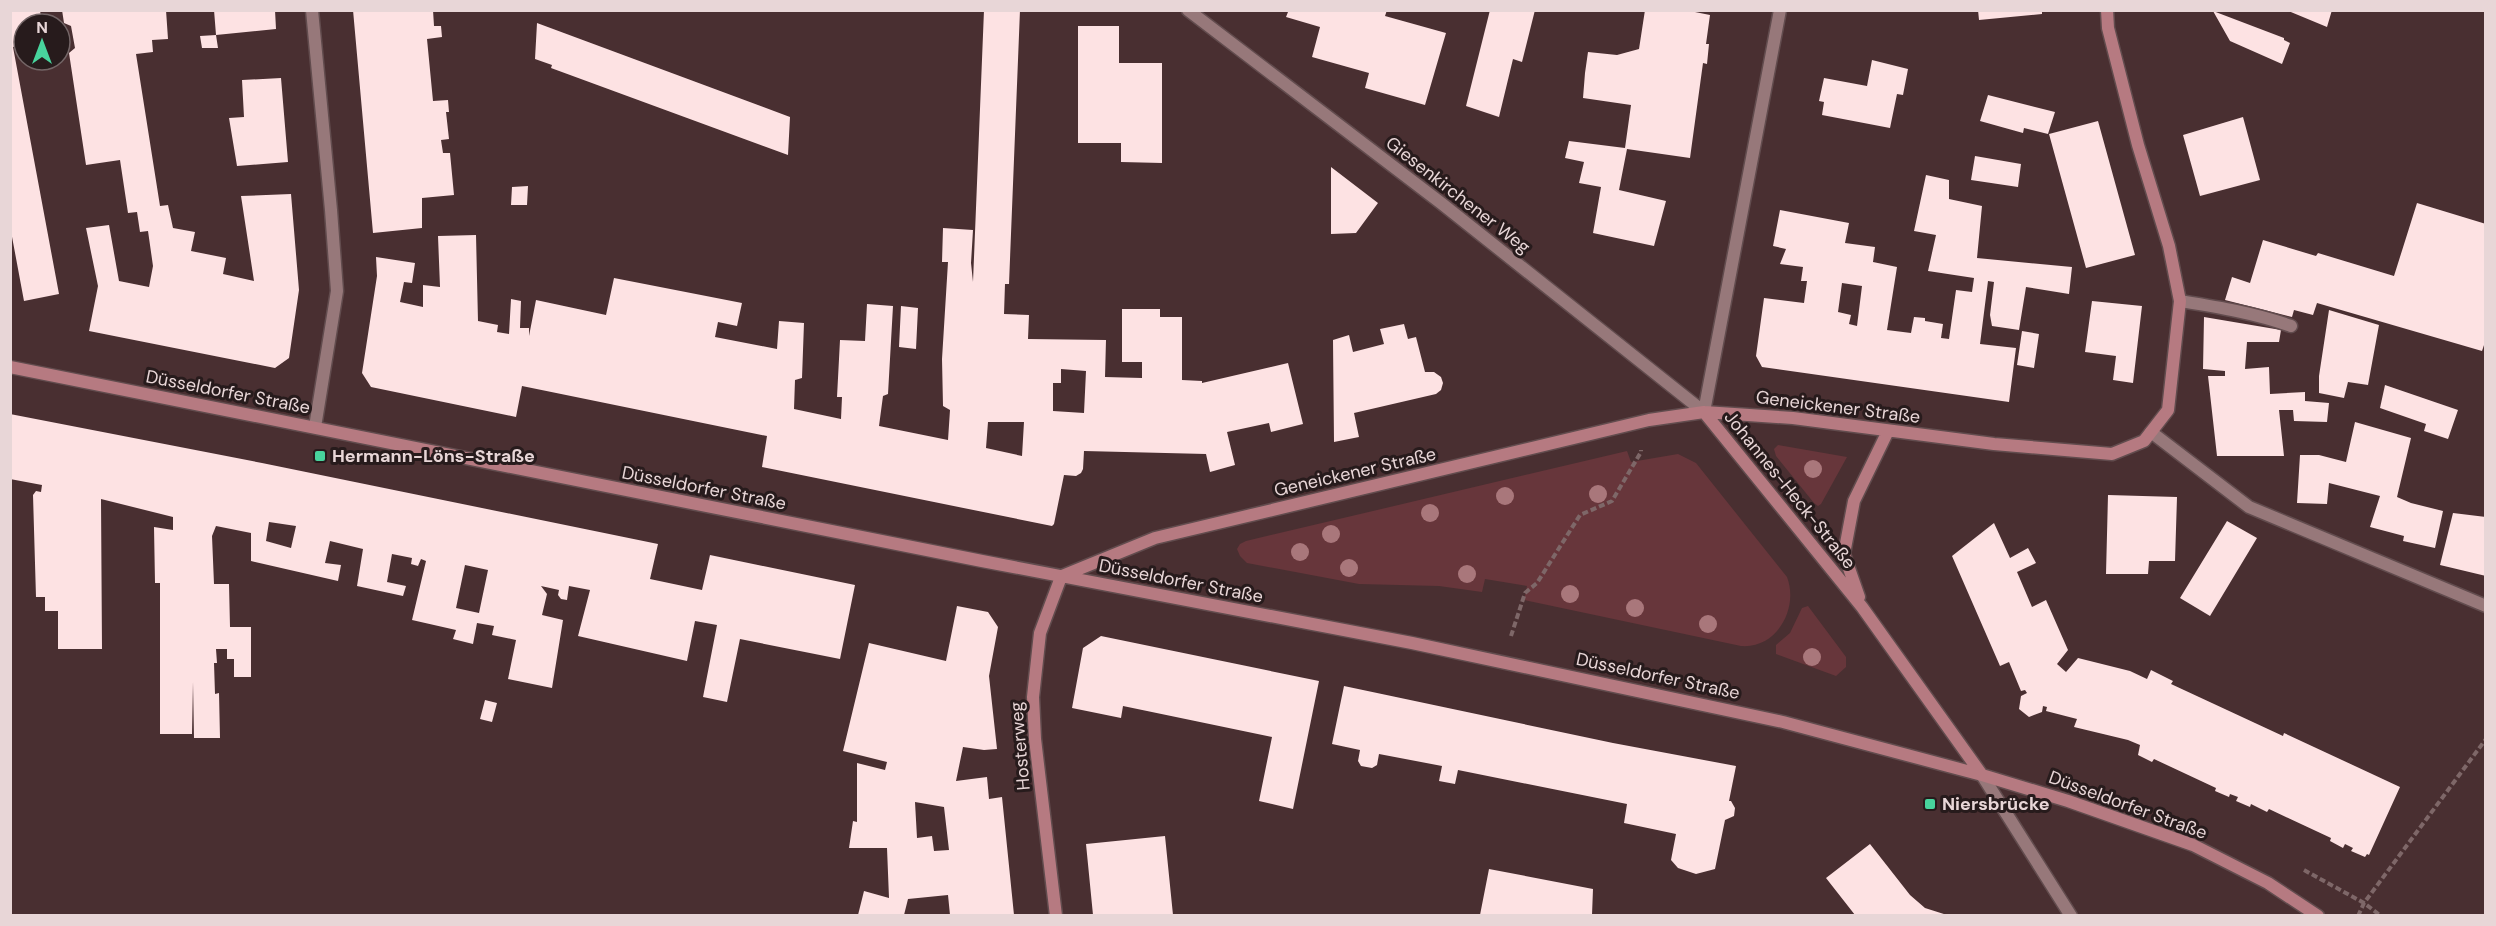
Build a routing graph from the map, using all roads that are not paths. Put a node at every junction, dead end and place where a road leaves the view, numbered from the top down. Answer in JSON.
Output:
{"nodes":[{"id":1,"x":312,"y":10,"type":"edge"},
{"id":2,"x":1188,"y":10,"type":"edge"},
{"id":3,"x":1780,"y":10,"type":"edge"},
{"id":4,"x":2107,"y":10,"type":"edge"},
{"id":5,"x":2180,"y":301,"type":"junction"},
{"id":6,"x":2291,"y":326,"type":"dead end"},
{"id":7,"x":10,"y":367,"type":"edge"},
{"id":8,"x":1704,"y":412,"type":"junction"},
{"id":9,"x":315,"y":427,"type":"junction"},
{"id":10,"x":1888,"y":431,"type":"junction"},
{"id":11,"x":2151,"y":432,"type":"junction"},
{"id":12,"x":1061,"y":576,"type":"junction"},
{"id":13,"x":2486,"y":606,"type":"edge"},
{"id":14,"x":1863,"y":607,"type":"junction"},
{"id":15,"x":1982,"y":775,"type":"junction"},
{"id":16,"x":1056,"y":915,"type":"edge"},
{"id":17,"x":2071,"y":915,"type":"edge"},
{"id":18,"x":2318,"y":915,"type":"edge"}],
"edges":[{"from":1,"to":9,"type":"street"},
{"from":2,"to":8,"type":"street","name":"Giesenkirchener Weg"},
{"from":3,"to":8,"type":"street","name":"Johannes-Heck-Straße"},
{"from":4,"to":5,"type":"main road","name":"Geneickener Straße"},
{"from":5,"to":6,"type":"street"},
{"from":5,"to":11,"type":"main road","name":"Geneickener Straße"},
{"from":7,"to":9,"type":"main road","name":"Düsseldorfer Straße"},
{"from":8,"to":10,"type":"main road","name":"Geneickener Straße"},
{"from":8,"to":12,"type":"main road","name":"Geneickener Straße"},
{"from":8,"to":14,"type":"main road","name":"Johannes-Heck-Straße"},
{"from":9,"to":12,"type":"main road","name":"Düsseldorfer Straße"},
{"from":10,"to":11,"type":"main road","name":"Geneickener Straße"},
{"from":10,"to":14,"type":"main road"},
{"from":11,"to":13,"type":"street"},
{"from":12,"to":15,"type":"main road","name":"Düsseldorfer Straße"},
{"from":12,"to":16,"type":"main road","name":"Hosterweg"},
{"from":14,"to":15,"type":"main road","name":"Johannes-Heck-Straße"},
{"from":15,"to":17,"type":"street"},
{"from":15,"to":18,"type":"main road","name":"Düsseldorfer Straße"}]}
